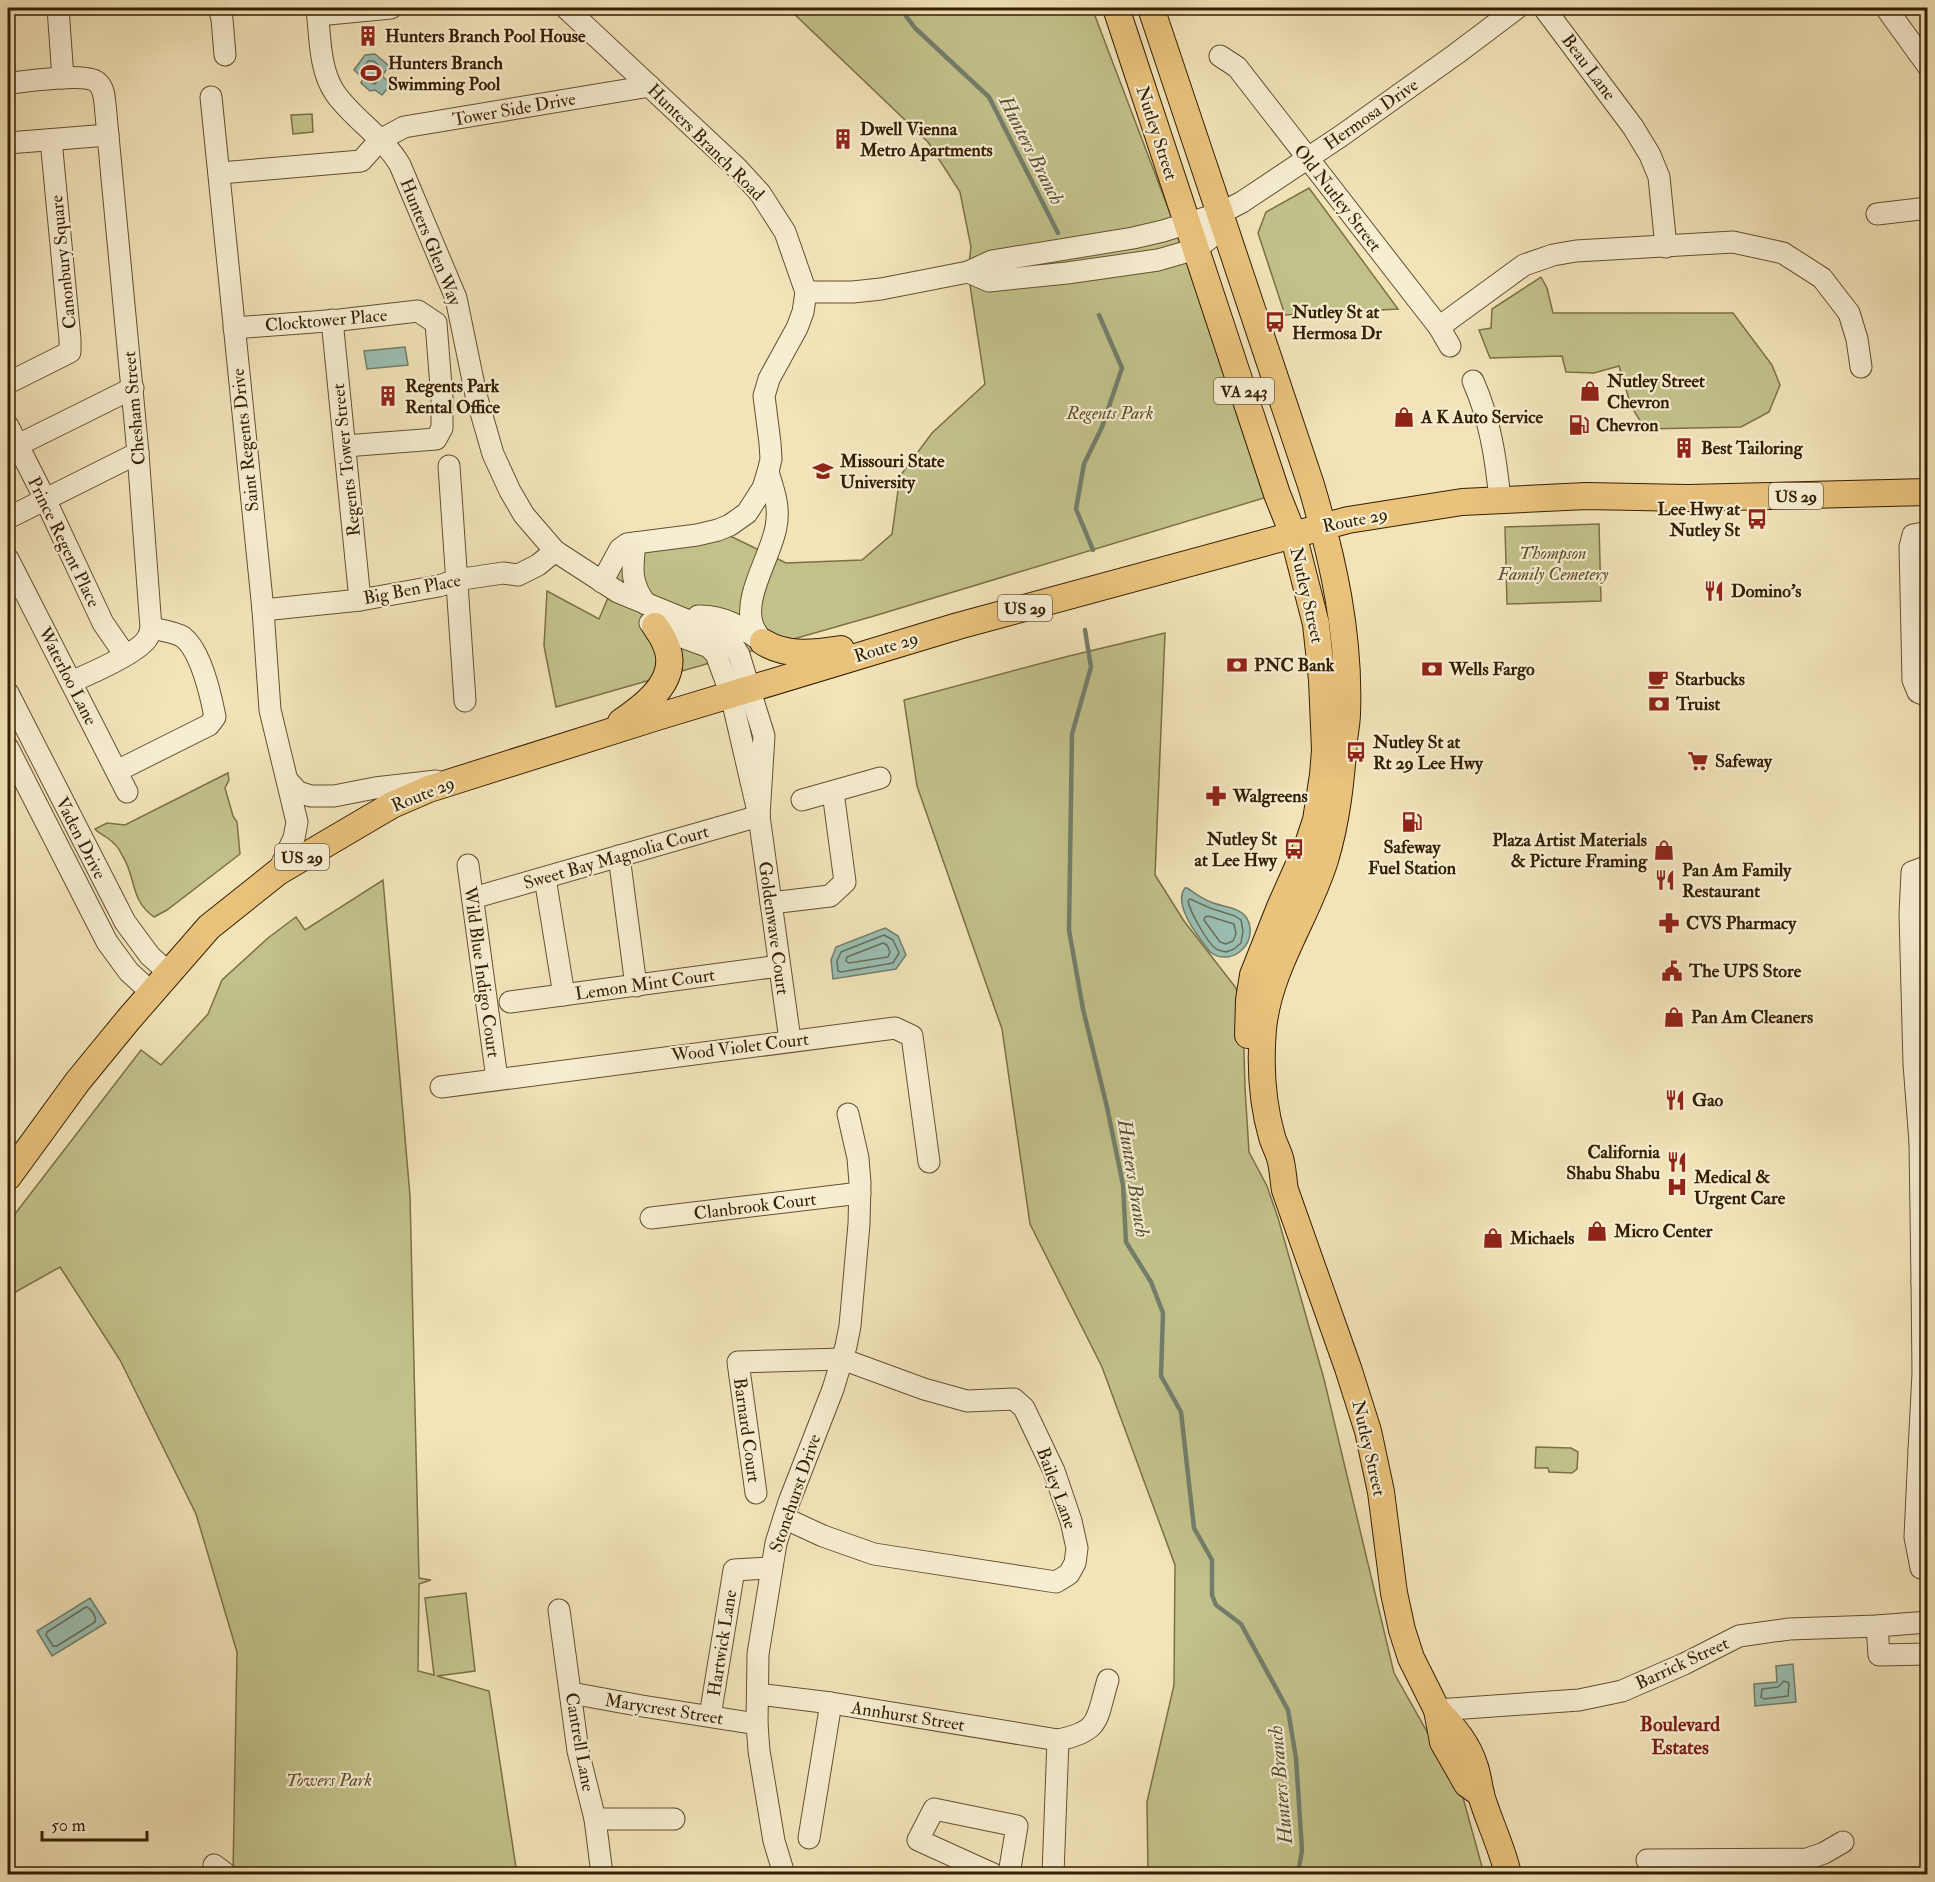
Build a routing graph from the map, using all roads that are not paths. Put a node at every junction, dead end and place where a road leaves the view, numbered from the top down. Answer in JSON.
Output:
{"nodes":[{"id":1,"x":58,"y":8,"type":"edge"},
{"id":2,"x":219,"y":8,"type":"edge"},
{"id":3,"x":391,"y":8,"type":"edge"},
{"id":4,"x":566,"y":8,"type":"edge"},
{"id":5,"x":1116,"y":8,"type":"edge"},
{"id":6,"x":1152,"y":8,"type":"edge"},
{"id":7,"x":1517,"y":8,"type":"edge"},
{"id":8,"x":1544,"y":8,"type":"edge"},
{"id":9,"x":1886,"y":8,"type":"edge"},
{"id":10,"x":318,"y":11,"type":"edge"},
{"id":11,"x":225,"y":55,"type":"dead end"},
{"id":12,"x":1220,"y":56,"type":"dead end"},
{"id":13,"x":1928,"y":66,"type":"edge"},
{"id":14,"x":63,"y":78,"type":"junction"},
{"id":15,"x":8,"y":83,"type":"edge"},
{"id":16,"x":650,"y":86,"type":"junction"},
{"id":17,"x":211,"y":97,"type":"dead end"},
{"id":18,"x":108,"y":135,"type":"junction"},
{"id":19,"x":51,"y":140,"type":"junction"},
{"id":20,"x":380,"y":140,"type":"junction"},
{"id":21,"x":8,"y":143,"type":"edge"},
{"id":22,"x":1308,"y":158,"type":"junction"},
{"id":23,"x":220,"y":173,"type":"junction"},
{"id":24,"x":1928,"y":208,"type":"edge"},
{"id":25,"x":1221,"y":213,"type":"junction"},
{"id":26,"x":1876,"y":214,"type":"dead end"},
{"id":27,"x":1187,"y":222,"type":"junction"},
{"id":28,"x":1666,"y":247,"type":"junction"},
{"id":29,"x":1196,"y":249,"type":"junction"},
{"id":30,"x":968,"y":272,"type":"junction"},
{"id":31,"x":806,"y":292,"type":"junction"},
{"id":32,"x":332,"y":320,"type":"junction"},
{"id":33,"x":1438,"y":327,"type":"junction"},
{"id":34,"x":234,"y":328,"type":"junction"},
{"id":35,"x":1450,"y":345,"type":"dead end"},
{"id":36,"x":1861,"y":367,"type":"dead end"},
{"id":37,"x":1473,"y":381,"type":"dead end"},
{"id":38,"x":8,"y":382,"type":"edge"},
{"id":39,"x":133,"y":388,"type":"junction"},
{"id":40,"x":476,"y":395,"type":"junction"},
{"id":41,"x":442,"y":399,"type":"junction"},
{"id":42,"x":8,"y":426,"type":"edge"},
{"id":43,"x":345,"y":446,"type":"junction"},
{"id":44,"x":12,"y":448,"type":"edge"},
{"id":45,"x":138,"y":453,"type":"junction"},
{"id":46,"x":449,"y":466,"type":"dead end"},
{"id":47,"x":768,"y":472,"type":"junction"},
{"id":48,"x":1928,"y":492,"type":"edge"},
{"id":49,"x":45,"y":499,"type":"junction"},
{"id":50,"x":1500,"y":500,"type":"junction"},
{"id":51,"x":8,"y":518,"type":"edge"},
{"id":52,"x":1323,"y":525,"type":"junction"},
{"id":53,"x":1293,"y":534,"type":"junction"},
{"id":54,"x":1920,"y":534,"type":"edge"},
{"id":55,"x":634,"y":548,"type":"junction"},
{"id":56,"x":555,"y":551,"type":"junction"},
{"id":57,"x":8,"y":559,"type":"edge"},
{"id":58,"x":456,"y":580,"type":"junction"},
{"id":59,"x":610,"y":587,"type":"junction"},
{"id":60,"x":360,"y":600,"type":"junction"},
{"id":61,"x":263,"y":610,"type":"junction"},
{"id":62,"x":660,"y":616,"type":"junction"},
{"id":63,"x":151,"y":628,"type":"junction"},
{"id":64,"x":907,"y":641,"type":"junction"},
{"id":65,"x":763,"y":642,"type":"junction"},
{"id":66,"x":125,"y":655,"type":"junction"},
{"id":67,"x":71,"y":682,"type":"junction"},
{"id":68,"x":741,"y":692,"type":"junction"},
{"id":69,"x":8,"y":693,"type":"edge"},
{"id":70,"x":1928,"y":696,"type":"edge"},
{"id":71,"x":465,"y":701,"type":"dead end"},
{"id":72,"x":604,"y":733,"type":"junction"},
{"id":73,"x":8,"y":748,"type":"edge"},
{"id":74,"x":117,"y":771,"type":"junction"},
{"id":75,"x":461,"y":778,"type":"junction"},
{"id":76,"x":880,"y":778,"type":"dead end"},
{"id":77,"x":288,"y":781,"type":"junction"},
{"id":78,"x":127,"y":792,"type":"dead end"},
{"id":79,"x":833,"y":792,"type":"junction"},
{"id":80,"x":802,"y":800,"type":"dead end"},
{"id":81,"x":759,"y":816,"type":"junction"},
{"id":82,"x":619,"y":856,"type":"junction"},
{"id":83,"x":468,"y":865,"type":"dead end"},
{"id":84,"x":1928,"y":866,"type":"edge"},
{"id":85,"x":278,"y":872,"type":"junction"},
{"id":86,"x":545,"y":878,"type":"junction"},
{"id":87,"x":473,"y":898,"type":"junction"},
{"id":88,"x":771,"y":903,"type":"junction"},
{"id":89,"x":779,"y":966,"type":"junction"},
{"id":90,"x":168,"y":972,"type":"junction"},
{"id":91,"x":636,"y":986,"type":"junction"},
{"id":92,"x":151,"y":992,"type":"junction"},
{"id":93,"x":564,"y":995,"type":"junction"},
{"id":94,"x":510,"y":1002,"type":"dead end"},
{"id":95,"x":790,"y":1040,"type":"junction"},
{"id":96,"x":497,"y":1079,"type":"junction"},
{"id":97,"x":441,"y":1087,"type":"dead end"},
{"id":98,"x":849,"y":1114,"type":"dead end"},
{"id":99,"x":1924,"y":1142,"type":"edge"},
{"id":100,"x":928,"y":1162,"type":"dead end"},
{"id":101,"x":8,"y":1176,"type":"edge"},
{"id":102,"x":1285,"y":1190,"type":"junction"},
{"id":103,"x":860,"y":1193,"type":"junction"},
{"id":104,"x":651,"y":1218,"type":"dead end"},
{"id":105,"x":1924,"y":1282,"type":"edge"},
{"id":106,"x":842,"y":1359,"type":"junction"},
{"id":107,"x":1923,"y":1451,"type":"edge"},
{"id":108,"x":756,"y":1493,"type":"dead end"},
{"id":109,"x":784,"y":1518,"type":"junction"},
{"id":110,"x":1928,"y":1566,"type":"edge"},
{"id":111,"x":771,"y":1568,"type":"junction"},
{"id":112,"x":559,"y":1610,"type":"dead end"},
{"id":113,"x":1928,"y":1622,"type":"edge"},
{"id":114,"x":1877,"y":1626,"type":"junction"},
{"id":115,"x":1928,"y":1654,"type":"edge"},
{"id":116,"x":1108,"y":1680,"type":"dead end"},
{"id":117,"x":571,"y":1693,"type":"junction"},
{"id":118,"x":758,"y":1694,"type":"junction"},
{"id":119,"x":831,"y":1703,"type":"junction"},
{"id":120,"x":1437,"y":1710,"type":"junction"},
{"id":121,"x":710,"y":1716,"type":"junction"},
{"id":122,"x":757,"y":1724,"type":"junction"},
{"id":123,"x":1058,"y":1740,"type":"junction"},
{"id":124,"x":595,"y":1819,"type":"junction"},
{"id":125,"x":674,"y":1819,"type":"dead end"},
{"id":126,"x":809,"y":1838,"type":"dead end"},
{"id":127,"x":1844,"y":1842,"type":"dead end"},
{"id":128,"x":1647,"y":1860,"type":"dead end"},
{"id":129,"x":1807,"y":1867,"type":"edge"},
{"id":130,"x":602,"y":1875,"type":"edge"},
{"id":131,"x":784,"y":1875,"type":"edge"},
{"id":132,"x":993,"y":1875,"type":"edge"},
{"id":133,"x":1009,"y":1875,"type":"edge"},
{"id":134,"x":1053,"y":1875,"type":"edge"},
{"id":135,"x":1508,"y":1875,"type":"edge"}],
"edges":[{"from":1,"to":14,"type":"street"},
{"from":2,"to":11,"type":"street"},
{"from":3,"to":10,"type":"street"},
{"from":4,"to":16,"type":"street","name":"Hunters Branch Road"},
{"from":5,"to":27,"type":"main road","name":"Nutley Street","number":"VA 243"},
{"from":6,"to":25,"type":"main road","name":"Nutley Street","number":"VA 243"},
{"from":7,"to":22,"type":"street","name":"Hermosa Drive"},
{"from":8,"to":28,"type":"street","name":"Beau Lane"},
{"from":9,"to":13,"type":"street"},
{"from":10,"to":20,"type":"street","name":"Hunters Glen Way"},
{"from":12,"to":22,"type":"street","name":"Old Nutley Street"},
{"from":14,"to":15,"type":"street"},
{"from":14,"to":18,"type":"street","name":"Chesham Street"},
{"from":16,"to":20,"type":"street","name":"Tower Side Drive"},
{"from":16,"to":31,"type":"street","name":"Hunters Branch Road"},
{"from":17,"to":23,"type":"street","name":"Saint Regents Drive"},
{"from":18,"to":19,"type":"street"},
{"from":18,"to":39,"type":"street","name":"Chesham Street"},
{"from":19,"to":21,"type":"street"},
{"from":19,"to":38,"type":"street","name":"Canonbury Square"},
{"from":20,"to":23,"type":"street","name":"Tower Side Drive"},
{"from":20,"to":40,"type":"street","name":"Hunters Glen Way"},
{"from":22,"to":25,"type":"street","name":"Hermosa Drive"},
{"from":22,"to":33,"type":"street","name":"Old Nutley Street"},
{"from":23,"to":34,"type":"street","name":"Saint Regents Drive"},
{"from":24,"to":26,"type":"street"},
{"from":25,"to":27,"type":"street","name":"Hermosa Drive"},
{"from":25,"to":29,"type":"street"},
{"from":25,"to":52,"type":"main road","name":"Nutley Street","number":"VA 243"},
{"from":27,"to":29,"type":"main road","name":"Nutley Street","number":"VA 243"},
{"from":27,"to":30,"type":"street","name":"Hermosa Drive"},
{"from":28,"to":33,"type":"street"},
{"from":28,"to":36,"type":"street"},
{"from":29,"to":30,"type":"street","name":"Hermosa Drive"},
{"from":29,"to":53,"type":"main road","name":"Nutley Street","number":"VA 243"},
{"from":30,"to":31,"type":"street","name":"Hermosa Drive"},
{"from":31,"to":47,"type":"street"},
{"from":32,"to":34,"type":"street","name":"Clocktower Place"},
{"from":32,"to":41,"type":"street","name":"Clocktower Place"},
{"from":32,"to":43,"type":"street","name":"Regents Tower Street"},
{"from":33,"to":35,"type":"street","name":"Old Nutley Street"},
{"from":34,"to":61,"type":"street","name":"Saint Regents Drive"},
{"from":37,"to":50,"type":"street"},
{"from":39,"to":44,"type":"street"},
{"from":39,"to":45,"type":"street","name":"Chesham Street"},
{"from":40,"to":41,"type":"street"},
{"from":40,"to":56,"type":"street","name":"Hunters Glen Way"},
{"from":41,"to":43,"type":"street"},
{"from":42,"to":44,"type":"street","name":"Prince Regent Place"},
{"from":43,"to":60,"type":"street","name":"Regents Tower Street"},
{"from":44,"to":49,"type":"street","name":"Prince Regent Place"},
{"from":45,"to":49,"type":"street"},
{"from":45,"to":63,"type":"street","name":"Chesham Street"},
{"from":46,"to":58,"type":"street"},
{"from":47,"to":55,"type":"street"},
{"from":47,"to":65,"type":"street"},
{"from":48,"to":50,"type":"main road","name":"Route 29","number":"US 29"},
{"from":49,"to":51,"type":"street"},
{"from":49,"to":66,"type":"street","name":"Prince Regent Place"},
{"from":50,"to":52,"type":"main road","name":"Route 29","number":"US 29"},
{"from":52,"to":53,"type":"main road","name":"Route 29","number":"US 29"},
{"from":52,"to":102,"type":"main road","name":"Nutley Street"},
{"from":53,"to":64,"type":"main road","name":"Route 29","number":"US 29"},
{"from":53,"to":102,"type":"main road","name":"Nutley Street"},
{"from":54,"to":70,"type":"street"},
{"from":55,"to":59,"type":"street"},
{"from":55,"to":62,"type":"street"},
{"from":56,"to":58,"type":"street","name":"Big Ben Place"},
{"from":56,"to":59,"type":"street","name":"Hunters Glen Way"},
{"from":57,"to":67,"type":"street","name":"Waterloo Lane"},
{"from":58,"to":60,"type":"street","name":"Big Ben Place"},
{"from":58,"to":71,"type":"street"},
{"from":59,"to":62,"type":"street","name":"Hunters Glen Way"},
{"from":60,"to":61,"type":"street","name":"Big Ben Place"},
{"from":61,"to":77,"type":"street","name":"Saint Regents Drive"},
{"from":62,"to":65,"type":"street"},
{"from":62,"to":68,"type":"street","name":"Hunters Glen Way"},
{"from":62,"to":72,"type":"main road"},
{"from":63,"to":66,"type":"street"},
{"from":63,"to":74,"type":"street"},
{"from":64,"to":65,"type":"main road"},
{"from":64,"to":68,"type":"main road","name":"Route 29","number":"US 29"},
{"from":66,"to":67,"type":"street"},
{"from":67,"to":74,"type":"street","name":"Waterloo Lane"},
{"from":68,"to":72,"type":"main road","name":"Route 29","number":"US 29"},
{"from":68,"to":81,"type":"street","name":"Goldenwave Court"},
{"from":69,"to":90,"type":"street","name":"Vaden Drive"},
{"from":72,"to":75,"type":"main road","name":"Route 29","number":"US 29"},
{"from":73,"to":92,"type":"street","name":"Vaden Drive"},
{"from":74,"to":78,"type":"street","name":"Waterloo Lane"},
{"from":75,"to":77,"type":"street"},
{"from":75,"to":85,"type":"main road","name":"Route 29","number":"US 29"},
{"from":76,"to":79,"type":"street"},
{"from":77,"to":85,"type":"street","name":"Saint Regents Drive"},
{"from":79,"to":80,"type":"street"},
{"from":79,"to":88,"type":"street"},
{"from":81,"to":82,"type":"street","name":"Sweet Bay Magnolia Court"},
{"from":81,"to":88,"type":"street","name":"Goldenwave Court"},
{"from":82,"to":86,"type":"street","name":"Sweet Bay Magnolia Court"},
{"from":82,"to":91,"type":"street"},
{"from":83,"to":87,"type":"street","name":"Wild Blue Indigo Court"},
{"from":84,"to":99,"type":"street"},
{"from":85,"to":90,"type":"main road","name":"Route 29","number":"US 29"},
{"from":86,"to":87,"type":"street","name":"Sweet Bay Magnolia Court"},
{"from":86,"to":93,"type":"street"},
{"from":87,"to":96,"type":"street","name":"Wild Blue Indigo Court"},
{"from":88,"to":89,"type":"street","name":"Goldenwave Court"},
{"from":89,"to":91,"type":"street","name":"Lemon Mint Court"},
{"from":89,"to":95,"type":"street","name":"Goldenwave Court"},
{"from":90,"to":92,"type":"main road","name":"Route 29","number":"US 29"},
{"from":91,"to":93,"type":"street","name":"Lemon Mint Court"},
{"from":92,"to":101,"type":"main road","name":"Route 29","number":"US 29"},
{"from":93,"to":94,"type":"street","name":"Lemon Mint Court"},
{"from":95,"to":96,"type":"street","name":"Wood Violet Court"},
{"from":95,"to":100,"type":"street","name":"Wood Violet Court"},
{"from":96,"to":97,"type":"street","name":"Wood Violet Court"},
{"from":98,"to":103,"type":"street","name":"Stonehurst Drive"},
{"from":99,"to":105,"type":"street"},
{"from":102,"to":120,"type":"main road","name":"Nutley Street"},
{"from":103,"to":104,"type":"street","name":"Clanbrook Court"},
{"from":103,"to":106,"type":"street","name":"Stonehurst Drive"},
{"from":105,"to":107,"type":"street"},
{"from":106,"to":108,"type":"street","name":"Barnard Court"},
{"from":106,"to":109,"type":"street","name":"Stonehurst Drive"},
{"from":106,"to":109,"type":"street","name":"Bailey Lane"},
{"from":107,"to":110,"type":"street"},
{"from":109,"to":111,"type":"street","name":"Stonehurst Drive"},
{"from":111,"to":118,"type":"street","name":"Stonehurst Drive"},
{"from":111,"to":121,"type":"street","name":"Hartwick Lane"},
{"from":112,"to":117,"type":"street","name":"Cantrell Lane"},
{"from":113,"to":114,"type":"street","name":"Barrick Street"},
{"from":114,"to":115,"type":"street"},
{"from":114,"to":120,"type":"street","name":"Barrick Street"},
{"from":116,"to":123,"type":"street"},
{"from":117,"to":121,"type":"street","name":"Marycrest Street"},
{"from":117,"to":124,"type":"street","name":"Cantrell Lane"},
{"from":118,"to":119,"type":"street","name":"Annhurst Street"},
{"from":118,"to":122,"type":"street","name":"Stonehurst Drive"},
{"from":119,"to":123,"type":"street","name":"Annhurst Street"},
{"from":119,"to":126,"type":"street"},
{"from":120,"to":135,"type":"main road","name":"Nutley Street"},
{"from":121,"to":122,"type":"street","name":"Marycrest Street"},
{"from":122,"to":131,"type":"street","name":"Stonehurst Drive"},
{"from":123,"to":134,"type":"street"},
{"from":124,"to":125,"type":"street"},
{"from":124,"to":130,"type":"street","name":"Cantrell Lane"},
{"from":127,"to":129,"type":"street"},
{"from":128,"to":129,"type":"street"},
{"from":132,"to":133,"type":"street"}]}
